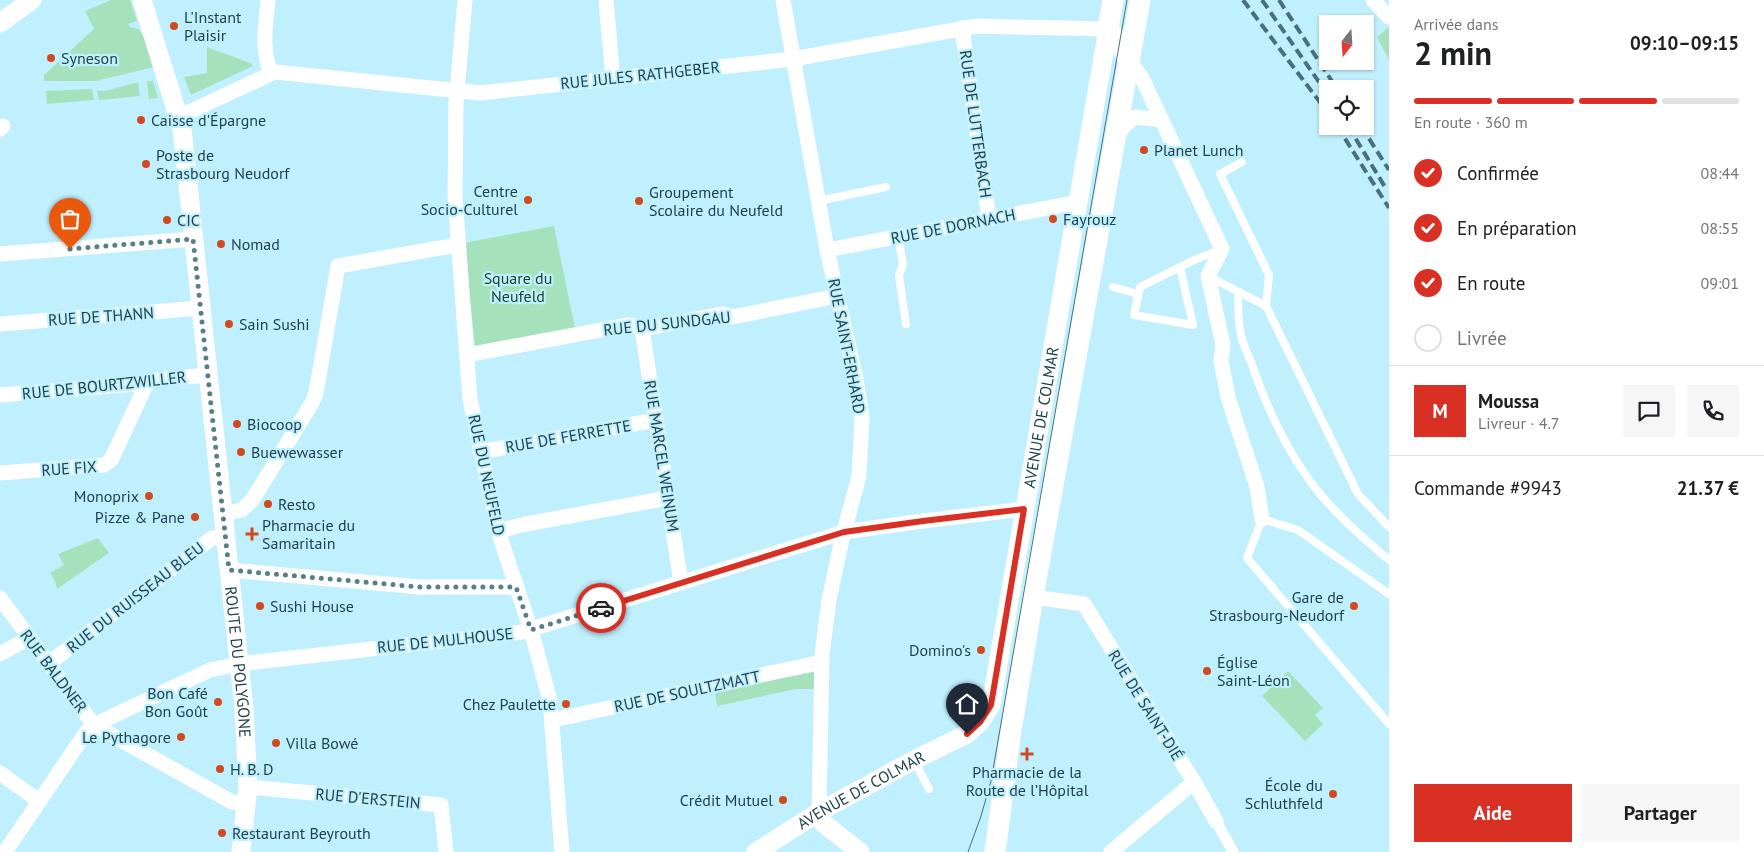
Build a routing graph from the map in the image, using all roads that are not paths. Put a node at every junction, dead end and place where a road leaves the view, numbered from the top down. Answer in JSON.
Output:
{"nodes":[{"id":1,"x":32,"y":0,"type":"edge"},
{"id":2,"x":142,"y":0,"type":"edge"},
{"id":3,"x":268,"y":0,"type":"edge"},
{"id":4,"x":464,"y":0,"type":"edge"},
{"id":5,"x":606,"y":0,"type":"edge"},
{"id":6,"x":783,"y":0,"type":"edge"},
{"id":7,"x":1113,"y":0,"type":"edge"},
{"id":8,"x":1140,"y":0,"type":"edge"},
{"id":9,"x":1374,"y":0,"type":"edge"},
{"id":10,"x":1389,"y":18,"type":"edge"},
{"id":11,"x":0,"y":23,"type":"edge"},
{"id":12,"x":962,"y":28,"type":"junction"},
{"id":13,"x":1108,"y":29,"type":"junction"},
{"id":14,"x":792,"y":59,"type":"junction"},
{"id":15,"x":1129,"y":60,"type":"junction"},
{"id":16,"x":276,"y":72,"type":"junction"},
{"id":17,"x":613,"y":78,"type":"junction"},
{"id":18,"x":1098,"y":80,"type":"junction"},
{"id":19,"x":457,"y":91,"type":"junction"},
{"id":20,"x":179,"y":115,"type":"junction"},
{"id":21,"x":1162,"y":120,"type":"junction"},
{"id":22,"x":1114,"y":141,"type":"junction"},
{"id":23,"x":1242,"y":162,"type":"dead end"},
{"id":24,"x":886,"y":187,"type":"dead end"},
{"id":25,"x":818,"y":201,"type":"junction"},
{"id":26,"x":1078,"y":202,"type":"junction"},
{"id":27,"x":989,"y":219,"type":"junction"},
{"id":28,"x":898,"y":236,"type":"junction"},
{"id":29,"x":193,"y":239,"type":"junction"},
{"id":30,"x":458,"y":245,"type":"junction"},
{"id":31,"x":1222,"y":249,"type":"junction"},
{"id":32,"x":827,"y":250,"type":"junction"},
{"id":33,"x":0,"y":254,"type":"edge"},
{"id":34,"x":1180,"y":267,"type":"junction"},
{"id":35,"x":1208,"y":276,"type":"junction"},
{"id":36,"x":1113,"y":287,"type":"dead end"},
{"id":37,"x":1238,"y":292,"type":"junction"},
{"id":38,"x":1138,"y":294,"type":"junction"},
{"id":39,"x":837,"y":296,"type":"junction"},
{"id":40,"x":1266,"y":306,"type":"junction"},
{"id":41,"x":201,"y":308,"type":"junction"},
{"id":42,"x":0,"y":324,"type":"edge"},
{"id":43,"x":906,"y":324,"type":"dead end"},
{"id":44,"x":642,"y":329,"type":"junction"},
{"id":45,"x":467,"y":355,"type":"junction"},
{"id":46,"x":208,"y":375,"type":"junction"},
{"id":47,"x":147,"y":383,"type":"junction"},
{"id":48,"x":0,"y":395,"type":"edge"},
{"id":49,"x":656,"y":420,"type":"junction"},
{"id":50,"x":480,"y":452,"type":"junction"},
{"id":51,"x":0,"y":473,"type":"edge"},
{"id":52,"x":668,"y":498,"type":"junction"},
{"id":53,"x":1024,"y":509,"type":"junction"},
{"id":54,"x":222,"y":514,"type":"junction"},
{"id":55,"x":1262,"y":519,"type":"junction"},
{"id":56,"x":1389,"y":527,"type":"edge"},
{"id":57,"x":498,"y":531,"type":"junction"},
{"id":58,"x":844,"y":532,"type":"junction"},
{"id":59,"x":225,"y":537,"type":"junction"},
{"id":60,"x":1389,"y":560,"type":"edge"},
{"id":61,"x":229,"y":570,"type":"junction"},
{"id":62,"x":681,"y":584,"type":"junction"},
{"id":63,"x":516,"y":587,"type":"junction"},
{"id":64,"x":1389,"y":594,"type":"edge"},
{"id":65,"x":1032,"y":597,"type":"junction"},
{"id":66,"x":0,"y":598,"type":"edge"},
{"id":67,"x":531,"y":630,"type":"junction"},
{"id":68,"x":29,"y":638,"type":"junction"},
{"id":69,"x":0,"y":654,"type":"edge"},
{"id":70,"x":822,"y":662,"type":"junction"},
{"id":71,"x":48,"y":664,"type":"junction"},
{"id":72,"x":239,"y":664,"type":"junction"},
{"id":73,"x":553,"y":720,"type":"junction"},
{"id":74,"x":1389,"y":724,"type":"edge"},
{"id":75,"x":94,"y":725,"type":"junction"},
{"id":76,"x":914,"y":760,"type":"junction"},
{"id":77,"x":0,"y":773,"type":"edge"},
{"id":78,"x":1194,"y":782,"type":"junction"},
{"id":79,"x":929,"y":789,"type":"dead end"},
{"id":80,"x":247,"y":796,"type":"junction"},
{"id":81,"x":39,"y":801,"type":"junction"},
{"id":82,"x":819,"y":812,"type":"junction"},
{"id":83,"x":1216,"y":821,"type":"joint"},
{"id":84,"x":5,"y":852,"type":"edge"},
{"id":85,"x":241,"y":852,"type":"edge"},
{"id":86,"x":446,"y":852,"type":"edge"},
{"id":87,"x":562,"y":852,"type":"edge"},
{"id":88,"x":756,"y":852,"type":"edge"},
{"id":89,"x":860,"y":852,"type":"edge"},
{"id":90,"x":995,"y":852,"type":"edge"},
{"id":91,"x":1111,"y":852,"type":"edge"},
{"id":92,"x":1233,"y":852,"type":"edge"}],
"edges":[{"from":1,"to":11,"type":"street"},
{"from":2,"to":20,"type":"street","name":"ROUTE DU POLYGONE"},
{"from":3,"to":16,"type":"street"},
{"from":4,"to":19,"type":"street","name":"RUE DU NEUFELD"},
{"from":5,"to":17,"type":"street"},
{"from":6,"to":14,"type":"street","name":"RUE SAINT-ERHARD"},
{"from":7,"to":13,"type":"main road","name":"AVENUE DE COLMAR"},
{"from":8,"to":15,"type":"main road","name":"AVENUE DE COLMAR"},
{"from":9,"to":10,"type":"street"},
{"from":12,"to":13,"type":"street","name":"RUE JULES RATHGEBER"},
{"from":12,"to":14,"type":"street","name":"RUE JULES RATHGEBER"},
{"from":12,"to":27,"type":"street","name":"RUE DE LUTTERBACH"},
{"from":13,"to":15,"type":"main road"},
{"from":13,"to":18,"type":"street","name":"AVENUE DE COLMAR"},
{"from":14,"to":17,"type":"street","name":"RUE JULES RATHGEBER"},
{"from":14,"to":25,"type":"street","name":"RUE SAINT-ERHARD"},
{"from":15,"to":18,"type":"street"},
{"from":15,"to":21,"type":"street"},
{"from":15,"to":22,"type":"main road","name":"AVENUE DE COLMAR"},
{"from":16,"to":19,"type":"street","name":"RUE JULES RATHGEBER"},
{"from":16,"to":20,"type":"street"},
{"from":17,"to":19,"type":"street","name":"RUE JULES RATHGEBER"},
{"from":18,"to":26,"type":"street","name":"AVENUE DE COLMAR"},
{"from":19,"to":30,"type":"street","name":"RUE DU NEUFELD"},
{"from":20,"to":29,"type":"street","name":"ROUTE DU POLYGONE"},
{"from":21,"to":22,"type":"street"},
{"from":21,"to":31,"type":"street"},
{"from":22,"to":65,"type":"main road","name":"AVENUE DE COLMAR"},
{"from":23,"to":40,"type":"lane"},
{"from":24,"to":25,"type":"lane"},
{"from":25,"to":32,"type":"street","name":"RUE SAINT-ERHARD"},
{"from":26,"to":27,"type":"street","name":"RUE DE DORNACH"},
{"from":26,"to":53,"type":"street","name":"AVENUE DE COLMAR"},
{"from":27,"to":28,"type":"street","name":"RUE DE DORNACH"},
{"from":28,"to":32,"type":"street","name":"RUE DE DORNACH"},
{"from":28,"to":43,"type":"lane"},
{"from":29,"to":33,"type":"street"},
{"from":29,"to":41,"type":"street","name":"ROUTE DU POLYGONE"},
{"from":30,"to":45,"type":"street","name":"RUE DU NEUFELD"},
{"from":30,"to":54,"type":"street"},
{"from":31,"to":34,"type":"lane"},
{"from":31,"to":35,"type":"street"},
{"from":32,"to":39,"type":"street","name":"RUE SAINT-ERHARD"},
{"from":34,"to":38,"type":"lane"},
{"from":34,"to":38,"type":"lane"},
{"from":35,"to":37,"type":"lane"},
{"from":35,"to":55,"type":"street"},
{"from":36,"to":38,"type":"lane"},
{"from":37,"to":40,"type":"lane"},
{"from":37,"to":60,"type":"lane"},
{"from":39,"to":44,"type":"street","name":"RUE DU SUNDGAU"},
{"from":39,"to":58,"type":"street","name":"RUE SAINT-ERHARD"},
{"from":40,"to":56,"type":"lane"},
{"from":41,"to":42,"type":"street","name":"RUE DE THANN"},
{"from":41,"to":46,"type":"street","name":"ROUTE DU POLYGONE"},
{"from":44,"to":45,"type":"street","name":"RUE DU SUNDGAU"},
{"from":44,"to":49,"type":"street","name":"RUE MARCEL WEINUM"},
{"from":45,"to":50,"type":"street","name":"RUE DU NEUFELD"},
{"from":46,"to":47,"type":"street","name":"RUE DE BOURTZWILLER"},
{"from":46,"to":54,"type":"street","name":"ROUTE DU POLYGONE"},
{"from":47,"to":48,"type":"street","name":"RUE DE BOURTZWILLER"},
{"from":47,"to":51,"type":"street","name":"RUE FIX"},
{"from":49,"to":50,"type":"street","name":"RUE DE FERRETTE"},
{"from":49,"to":52,"type":"street","name":"RUE MARCEL WEINUM"},
{"from":50,"to":57,"type":"street","name":"RUE DU NEUFELD"},
{"from":52,"to":57,"type":"street"},
{"from":52,"to":62,"type":"street","name":"RUE MARCEL WEINUM"},
{"from":53,"to":58,"type":"street","name":"RUE DE MULHOUSE"},
{"from":53,"to":76,"type":"street","name":"AVENUE DE COLMAR"},
{"from":54,"to":59,"type":"street","name":"ROUTE DU POLYGONE"},
{"from":55,"to":64,"type":"lane"},
{"from":55,"to":74,"type":"lane"},
{"from":57,"to":63,"type":"street","name":"RUE DU NEUFELD"},
{"from":58,"to":62,"type":"street","name":"RUE DE MULHOUSE"},
{"from":58,"to":70,"type":"street","name":"RUE SAINT-ERHARD"},
{"from":59,"to":61,"type":"street","name":"ROUTE DU POLYGONE"},
{"from":59,"to":71,"type":"street","name":"RUE DU RUISSEAU BLEU"},
{"from":61,"to":63,"type":"street"},
{"from":61,"to":72,"type":"street","name":"ROUTE DU POLYGONE"},
{"from":62,"to":67,"type":"street","name":"RUE DE MULHOUSE"},
{"from":63,"to":67,"type":"street","name":"RUE DU NEUFELD"},
{"from":65,"to":78,"type":"street","name":"RUE DE SAINT-DIÉ"},
{"from":65,"to":90,"type":"main road","name":"AVENUE DE COLMAR"},
{"from":66,"to":68,"type":"street","name":"RUE BALDNER"},
{"from":67,"to":72,"type":"street","name":"RUE DE MULHOUSE"},
{"from":67,"to":73,"type":"street","name":"RUE DU NEUFELD"},
{"from":68,"to":69,"type":"street"},
{"from":68,"to":71,"type":"street","name":"RUE BALDNER"},
{"from":70,"to":73,"type":"street","name":"RUE DE SOULTZMATT"},
{"from":70,"to":82,"type":"street","name":"RUE SAINT-ERHARD"},
{"from":71,"to":75,"type":"street","name":"RUE BALDNER"},
{"from":72,"to":75,"type":"street","name":"RUE DE MULHOUSE"},
{"from":72,"to":80,"type":"street","name":"ROUTE DU POLYGONE"},
{"from":73,"to":87,"type":"street","name":"RUE DU NEUFELD"},
{"from":75,"to":80,"type":"street","name":"RUE BALDNER"},
{"from":75,"to":81,"type":"street"},
{"from":76,"to":79,"type":"lane"},
{"from":76,"to":82,"type":"street","name":"AVENUE DE COLMAR"},
{"from":77,"to":81,"type":"street"},
{"from":78,"to":83,"type":"street","name":"RUE DE SAINT-DIÉ"},
{"from":78,"to":91,"type":"street"},
{"from":80,"to":85,"type":"street","name":"ROUTE DU POLYGONE"},
{"from":80,"to":86,"type":"street","name":"RUE D'ERSTEIN"},
{"from":81,"to":84,"type":"street"},
{"from":82,"to":88,"type":"street","name":"AVENUE DE COLMAR"},
{"from":82,"to":89,"type":"street"},
{"from":83,"to":92,"type":"street","name":"RUE DE SAINT-DIÉ"}]}
